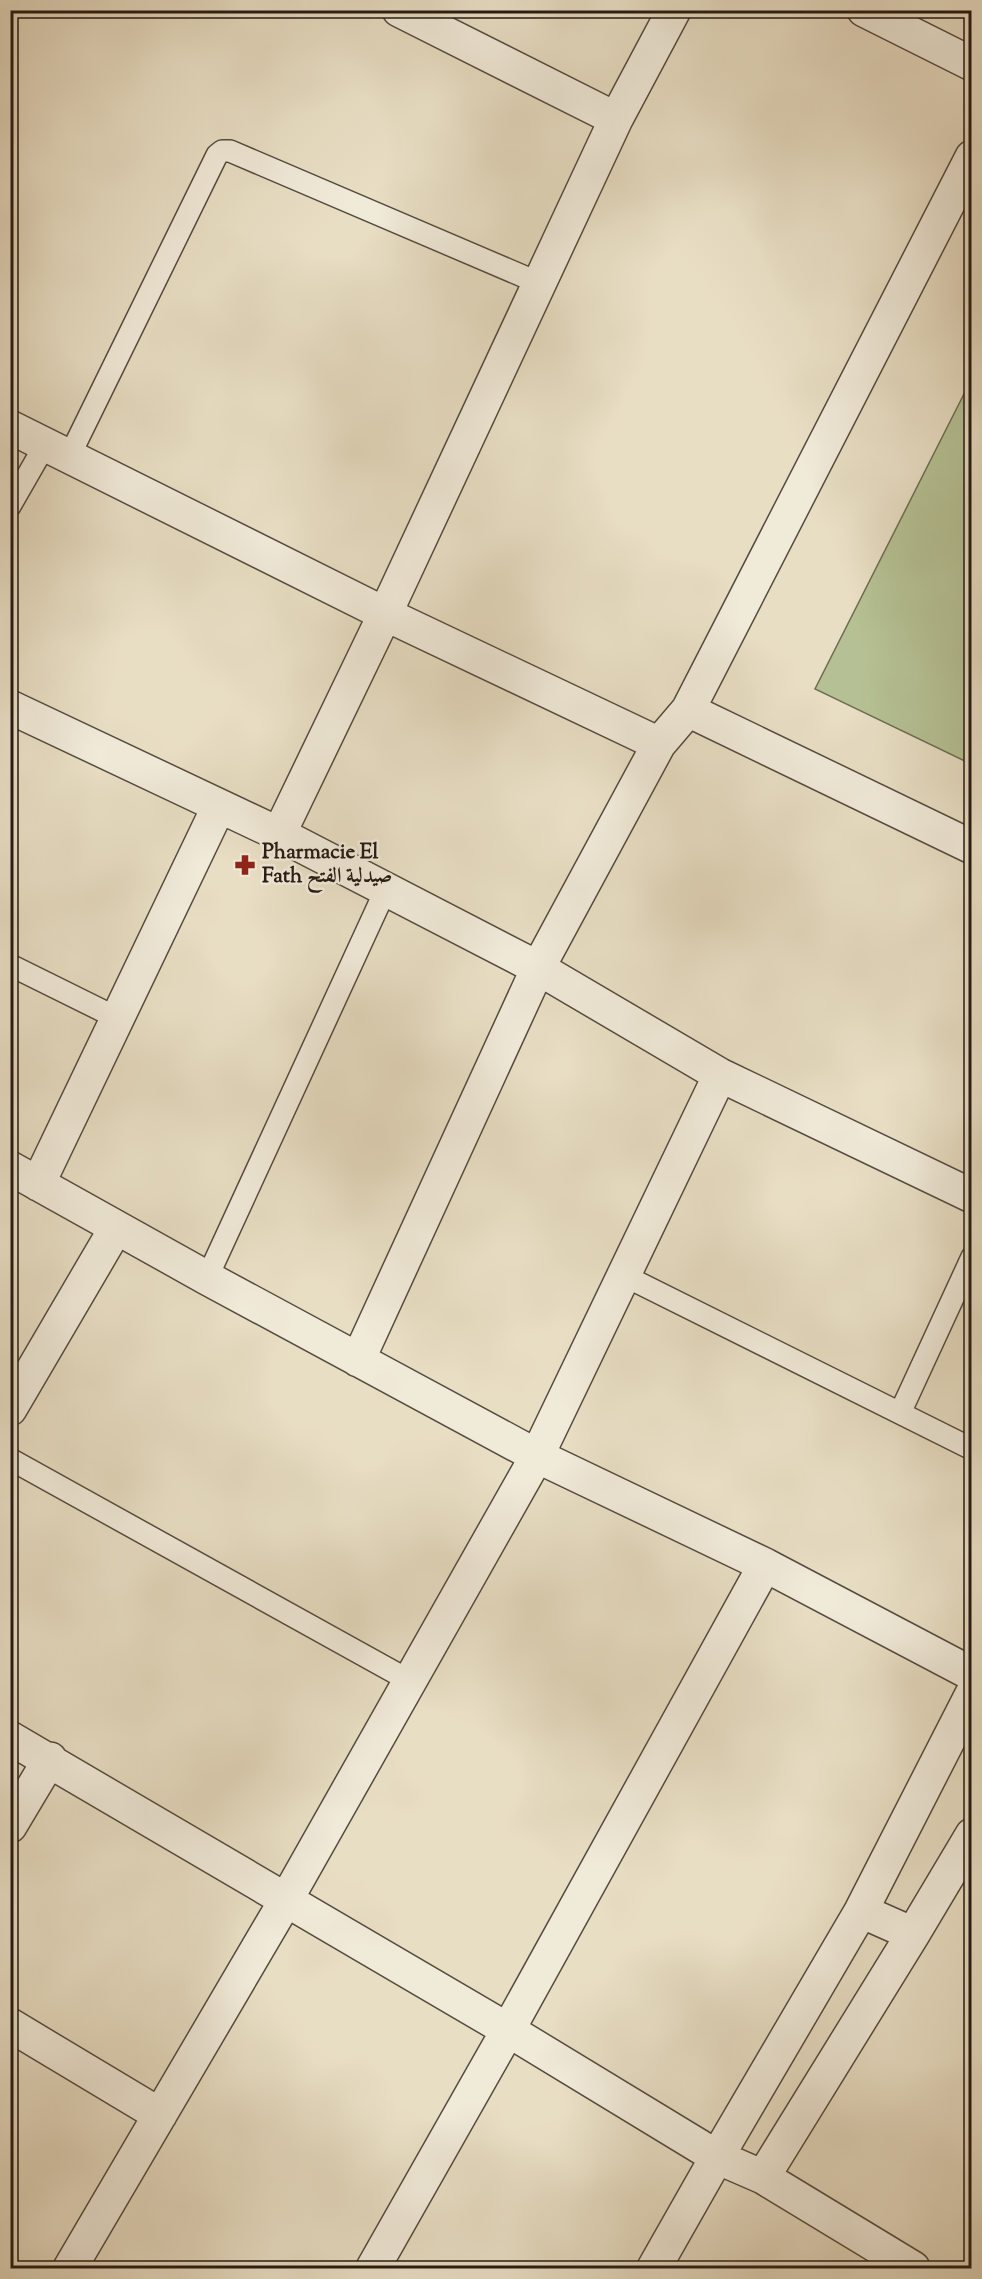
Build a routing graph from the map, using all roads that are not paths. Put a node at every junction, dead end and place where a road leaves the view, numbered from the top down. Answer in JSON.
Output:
{"nodes":[{"id":1,"x":399,"y":10,"type":"edge"},
{"id":2,"x":674,"y":10,"type":"edge"},
{"id":3,"x":864,"y":10,"type":"edge"},
{"id":4,"x":972,"y":64,"type":"edge"},
{"id":5,"x":616,"y":119,"type":"junction"},
{"id":6,"x":972,"y":157,"type":"edge"},
{"id":7,"x":539,"y":283,"type":"junction"},
{"id":8,"x":10,"y":427,"type":"edge"},
{"id":9,"x":57,"y":451,"type":"junction"},
{"id":10,"x":10,"y":506,"type":"edge"},
{"id":11,"x":385,"y":614,"type":"junction"},
{"id":12,"x":10,"y":707,"type":"edge"},
{"id":13,"x":688,"y":710,"type":"junction"},
{"id":14,"x":659,"y":744,"type":"junction"},
{"id":15,"x":219,"y":806,"type":"junction"},
{"id":16,"x":279,"y":834,"type":"junction"},
{"id":17,"x":972,"y":847,"type":"edge"},
{"id":18,"x":386,"y":889,"type":"junction"},
{"id":19,"x":10,"y":965,"type":"edge"},
{"id":20,"x":538,"y":968,"type":"junction"},
{"id":21,"x":117,"y":1018,"type":"junction"},
{"id":22,"x":720,"y":1075,"type":"junction"},
{"id":23,"x":24,"y":1176,"type":"edge"},
{"id":24,"x":972,"y":1196,"type":"edge"},
{"id":25,"x":116,"y":1228,"type":"junction"},
{"id":26,"x":972,"y":1257,"type":"edge"},
{"id":27,"x":623,"y":1275,"type":"junction"},
{"id":28,"x":207,"y":1278,"type":"junction"},
{"id":29,"x":358,"y":1360,"type":"junction"},
{"id":30,"x":10,"y":1409,"type":"edge"},
{"id":31,"x":900,"y":1413,"type":"junction"},
{"id":32,"x":972,"y":1449,"type":"edge"},
{"id":33,"x":537,"y":1456,"type":"junction"},
{"id":34,"x":10,"y":1459,"type":"edge"},
{"id":35,"x":765,"y":1565,"type":"junction"},
{"id":36,"x":972,"y":1674,"type":"edge"},
{"id":37,"x":410,"y":1681,"type":"junction"},
{"id":38,"x":972,"y":1694,"type":"edge"},
{"id":39,"x":10,"y":1738,"type":"edge"},
{"id":40,"x":50,"y":1759,"type":"junction"},
{"id":41,"x":10,"y":1826,"type":"edge"},
{"id":42,"x":972,"y":1835,"type":"edge"},
{"id":43,"x":286,"y":1900,"type":"junction"},
{"id":44,"x":861,"y":1911,"type":"junction"},
{"id":45,"x":913,"y":1934,"type":"junction"},
{"id":46,"x":10,"y":2025,"type":"edge"},
{"id":47,"x":508,"y":2030,"type":"junction"},
{"id":48,"x":160,"y":2115,"type":"junction"},
{"id":49,"x":717,"y":2157,"type":"junction"},
{"id":50,"x":763,"y":2177,"type":"junction"},
{"id":51,"x":70,"y":2268,"type":"edge"},
{"id":52,"x":373,"y":2268,"type":"edge"},
{"id":53,"x":654,"y":2268,"type":"edge"},
{"id":54,"x":913,"y":2268,"type":"edge"}],
"edges":[{"from":1,"to":5,"type":"street"},
{"from":2,"to":5,"type":"street"},
{"from":3,"to":4,"type":"street"},
{"from":5,"to":7,"type":"street"},
{"from":6,"to":13,"type":"street"},
{"from":7,"to":9,"type":"lane"},
{"from":7,"to":11,"type":"street"},
{"from":8,"to":9,"type":"street"},
{"from":9,"to":10,"type":"lane"},
{"from":9,"to":11,"type":"street"},
{"from":11,"to":14,"type":"street"},
{"from":11,"to":16,"type":"street"},
{"from":12,"to":15,"type":"street"},
{"from":13,"to":14,"type":"street"},
{"from":13,"to":17,"type":"street"},
{"from":14,"to":20,"type":"street"},
{"from":15,"to":16,"type":"street"},
{"from":15,"to":21,"type":"street"},
{"from":16,"to":18,"type":"street"},
{"from":18,"to":20,"type":"street"},
{"from":18,"to":28,"type":"lane"},
{"from":19,"to":21,"type":"lane"},
{"from":20,"to":22,"type":"street"},
{"from":20,"to":29,"type":"street"},
{"from":21,"to":23,"type":"street"},
{"from":22,"to":24,"type":"street"},
{"from":22,"to":27,"type":"street"},
{"from":23,"to":25,"type":"street"},
{"from":25,"to":28,"type":"street"},
{"from":25,"to":30,"type":"street"},
{"from":26,"to":31,"type":"lane"},
{"from":27,"to":31,"type":"lane"},
{"from":27,"to":33,"type":"street"},
{"from":28,"to":29,"type":"street"},
{"from":29,"to":33,"type":"street"},
{"from":31,"to":32,"type":"lane"},
{"from":33,"to":35,"type":"street"},
{"from":33,"to":37,"type":"street"},
{"from":34,"to":37,"type":"lane"},
{"from":35,"to":36,"type":"street"},
{"from":35,"to":47,"type":"street"},
{"from":37,"to":43,"type":"street"},
{"from":38,"to":44,"type":"street"},
{"from":39,"to":40,"type":"street"},
{"from":40,"to":41,"type":"street"},
{"from":40,"to":43,"type":"street"},
{"from":42,"to":45,"type":"street"},
{"from":43,"to":47,"type":"street"},
{"from":43,"to":48,"type":"street"},
{"from":44,"to":45,"type":"street"},
{"from":44,"to":49,"type":"street"},
{"from":45,"to":50,"type":"street"},
{"from":46,"to":48,"type":"street"},
{"from":47,"to":49,"type":"street"},
{"from":47,"to":52,"type":"street"},
{"from":48,"to":51,"type":"street"},
{"from":49,"to":50,"type":"street"},
{"from":49,"to":53,"type":"street"},
{"from":50,"to":54,"type":"street"}]}
